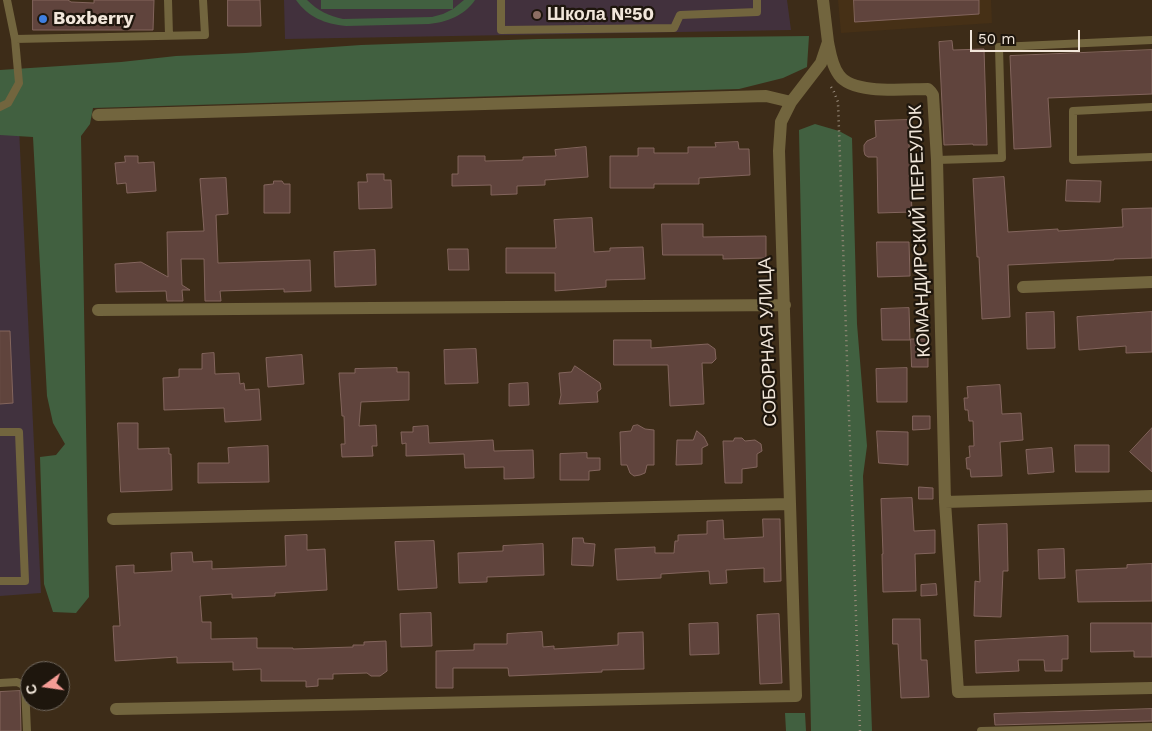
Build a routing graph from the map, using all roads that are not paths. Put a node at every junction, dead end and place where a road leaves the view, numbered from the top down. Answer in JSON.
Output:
{"nodes":[{"id":1,"x":7,"y":0,"type":"edge"},
{"id":2,"x":168,"y":0,"type":"edge"},
{"id":3,"x":204,"y":0,"type":"edge"},
{"id":4,"x":501,"y":0,"type":"edge"},
{"id":5,"x":757,"y":0,"type":"edge"},
{"id":6,"x":823,"y":0,"type":"edge"},
{"id":7,"x":168,"y":35,"type":"junction"},
{"id":8,"x":15,"y":39,"type":"junction"},
{"id":9,"x":1152,"y":40,"type":"edge"},
{"id":10,"x":828,"y":42,"type":"junction"},
{"id":11,"x":791,"y":102,"type":"junction"},
{"id":12,"x":0,"y":106,"type":"edge"},
{"id":13,"x":1152,"y":107,"type":"edge"},
{"id":14,"x":98,"y":116,"type":"dead end"},
{"id":15,"x":1152,"y":157,"type":"edge"},
{"id":16,"x":936,"y":160,"type":"junction"},
{"id":17,"x":1152,"y":282,"type":"edge"},
{"id":18,"x":1023,"y":287,"type":"dead end"},
{"id":19,"x":785,"y":305,"type":"junction"},
{"id":20,"x":98,"y":310,"type":"dead end"},
{"id":21,"x":0,"y":432,"type":"edge"},
{"id":22,"x":1152,"y":496,"type":"edge"},
{"id":23,"x":945,"y":502,"type":"junction"},
{"id":24,"x":790,"y":504,"type":"junction"},
{"id":25,"x":113,"y":519,"type":"dead end"},
{"id":26,"x":0,"y":581,"type":"edge"},
{"id":27,"x":0,"y":683,"type":"edge"},
{"id":28,"x":1152,"y":688,"type":"edge"},
{"id":29,"x":116,"y":709,"type":"dead end"},
{"id":30,"x":1152,"y":726,"type":"edge"},
{"id":31,"x":27,"y":731,"type":"edge"},
{"id":32,"x":982,"y":731,"type":"edge"}],
"edges":[{"from":1,"to":8,"type":"lane"},
{"from":2,"to":7,"type":"lane"},
{"from":3,"to":7,"type":"lane"},
{"from":4,"to":5,"type":"lane"},
{"from":6,"to":10,"type":"street","name":"СОБОРНАЯ УЛИЦА"},
{"from":7,"to":8,"type":"lane"},
{"from":8,"to":12,"type":"lane"},
{"from":9,"to":16,"type":"lane"},
{"from":10,"to":11,"type":"street","name":"СОБОРНАЯ УЛИЦА"},
{"from":10,"to":16,"type":"street","name":"КОМАНДИРСКИЙ ПЕРЕУЛОК"},
{"from":11,"to":14,"type":"street"},
{"from":11,"to":19,"type":"street","name":"СОБОРНАЯ УЛИЦА"},
{"from":13,"to":15,"type":"lane"},
{"from":16,"to":23,"type":"street","name":"КОМАНДИРСКИЙ ПЕРЕУЛОК"},
{"from":17,"to":18,"type":"street"},
{"from":19,"to":20,"type":"street"},
{"from":19,"to":24,"type":"street","name":"СОБОРНАЯ УЛИЦА"},
{"from":21,"to":26,"type":"lane"},
{"from":22,"to":23,"type":"street"},
{"from":23,"to":28,"type":"street","name":"КОМАНДИРСКИЙ ПЕРЕУЛОК"},
{"from":24,"to":25,"type":"street"},
{"from":24,"to":29,"type":"street","name":"СОБОРНАЯ УЛИЦА"},
{"from":27,"to":31,"type":"lane"},
{"from":30,"to":32,"type":"lane"}]}
